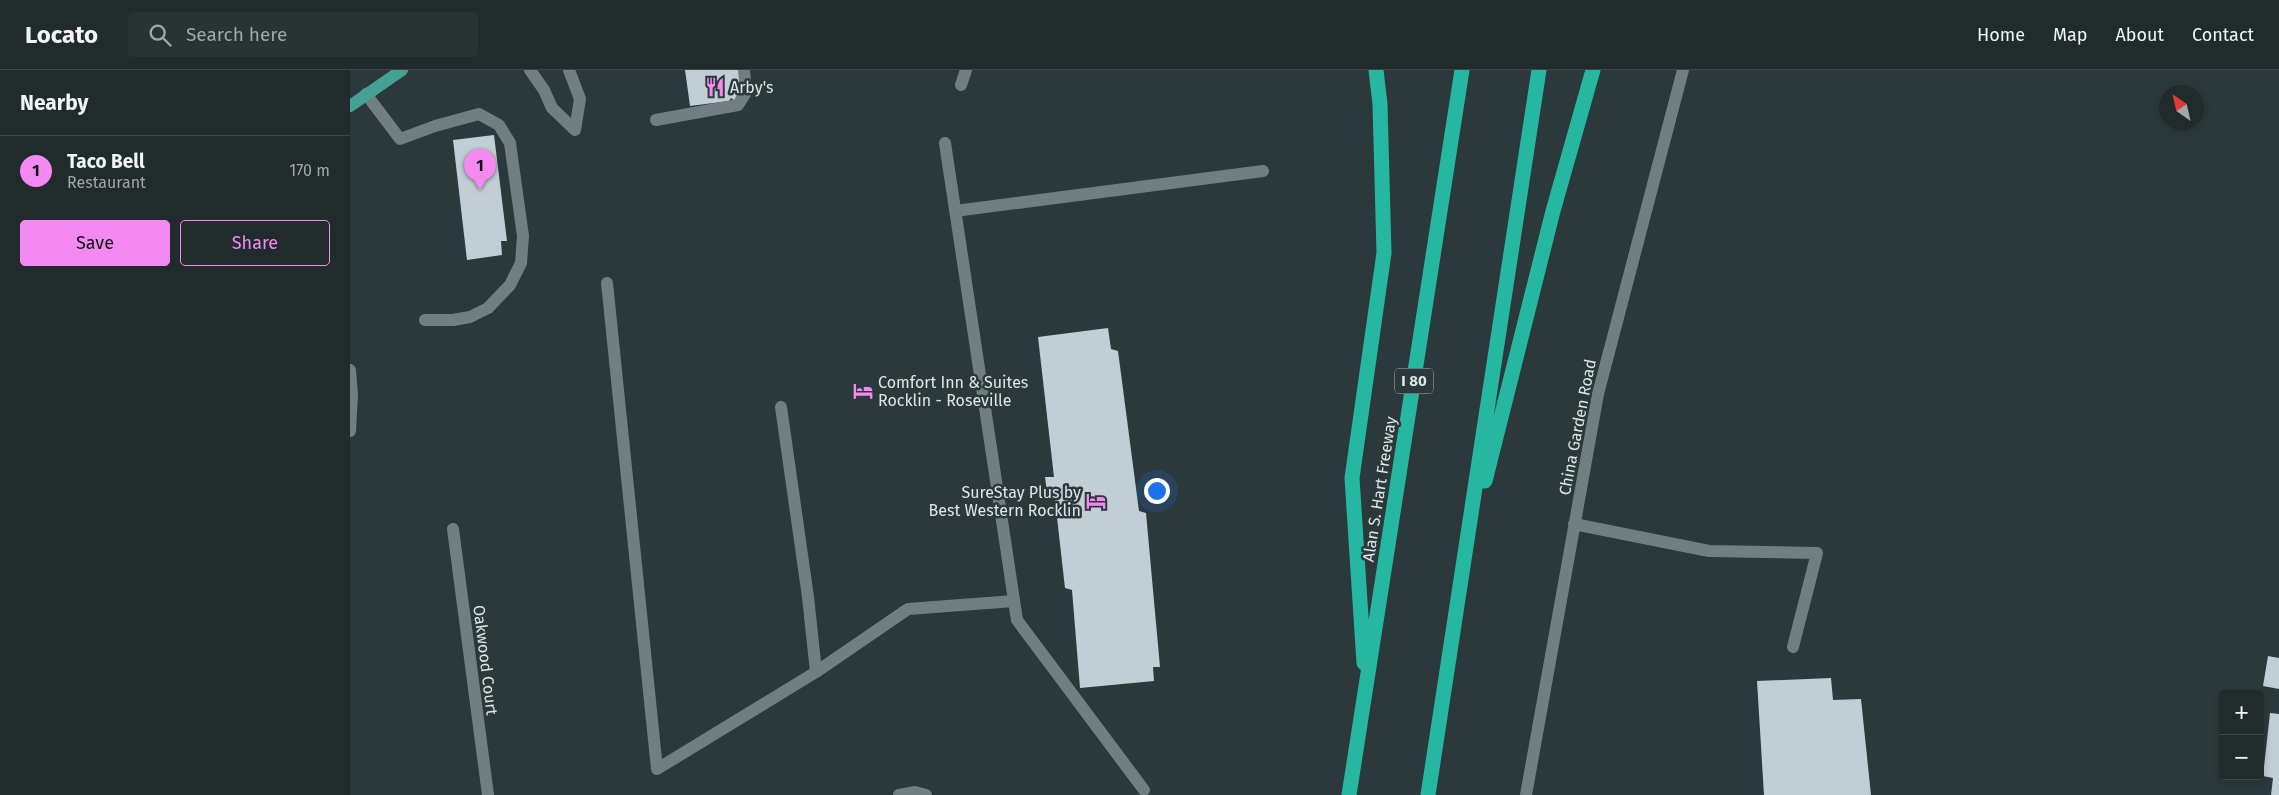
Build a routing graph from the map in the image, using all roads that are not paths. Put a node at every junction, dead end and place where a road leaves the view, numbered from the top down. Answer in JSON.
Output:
{"nodes":[{"id":1,"x":402,"y":70,"type":"edge"},
{"id":2,"x":530,"y":70,"type":"edge"},
{"id":3,"x":569,"y":70,"type":"edge"},
{"id":4,"x":744,"y":70,"type":"edge"},
{"id":5,"x":966,"y":70,"type":"edge"},
{"id":6,"x":1376,"y":70,"type":"edge"},
{"id":7,"x":1462,"y":70,"type":"edge"},
{"id":8,"x":1539,"y":70,"type":"edge"},
{"id":9,"x":1593,"y":70,"type":"edge"},
{"id":10,"x":1683,"y":70,"type":"edge"},
{"id":11,"x":961,"y":85,"type":"dead end"},
{"id":12,"x":366,"y":94,"type":"junction"},
{"id":13,"x":350,"y":106,"type":"edge"},
{"id":14,"x":656,"y":120,"type":"dead end"},
{"id":15,"x":944,"y":143,"type":"dead end"},
{"id":16,"x":1263,"y":171,"type":"dead end"},
{"id":17,"x":955,"y":211,"type":"junction"},
{"id":18,"x":608,"y":283,"type":"dead end"},
{"id":19,"x":425,"y":320,"type":"dead end"},
{"id":20,"x":350,"y":370,"type":"edge"},
{"id":21,"x":781,"y":407,"type":"dead end"},
{"id":22,"x":350,"y":431,"type":"edge"},
{"id":23,"x":1574,"y":524,"type":"junction"},
{"id":24,"x":453,"y":528,"type":"dead end"},
{"id":25,"x":1463,"y":570,"type":"junction"},
{"id":26,"x":1014,"y":601,"type":"junction"},
{"id":27,"x":1793,"y":647,"type":"dead end"},
{"id":28,"x":816,"y":672,"type":"junction"},
{"id":29,"x":1366,"y":692,"type":"junction"},
{"id":30,"x":1144,"y":790,"type":"dead end"},
{"id":31,"x":919,"y":794,"type":"edge"},
{"id":32,"x":488,"y":795,"type":"edge"},
{"id":33,"x":899,"y":795,"type":"edge"},
{"id":34,"x":1349,"y":795,"type":"edge"},
{"id":35,"x":1428,"y":795,"type":"edge"},
{"id":36,"x":1526,"y":795,"type":"edge"}],
"edges":[{"from":1,"to":12,"type":"main road"},
{"from":2,"to":3,"type":"street"},
{"from":4,"to":14,"type":"street"},
{"from":5,"to":11,"type":"street"},
{"from":6,"to":29,"type":"highway"},
{"from":7,"to":29,"type":"highway","name":"Alan S. Hart Freeway","number":"I 80"},
{"from":8,"to":25,"type":"highway"},
{"from":9,"to":25,"type":"highway"},
{"from":10,"to":23,"type":"street","name":"China Garden Road"},
{"from":12,"to":13,"type":"main road"},
{"from":12,"to":19,"type":"street"},
{"from":15,"to":17,"type":"street"},
{"from":16,"to":17,"type":"street"},
{"from":17,"to":26,"type":"street"},
{"from":18,"to":28,"type":"street"},
{"from":20,"to":22,"type":"street"},
{"from":21,"to":28,"type":"street"},
{"from":23,"to":27,"type":"street"},
{"from":23,"to":36,"type":"street","name":"China Garden Road"},
{"from":24,"to":32,"type":"street","name":"Oakwood Court"},
{"from":25,"to":35,"type":"highway"},
{"from":26,"to":28,"type":"street"},
{"from":26,"to":30,"type":"street"},
{"from":29,"to":34,"type":"highway","name":"Alan S. Hart Freeway","number":"I 80"},
{"from":31,"to":33,"type":"street"}]}
